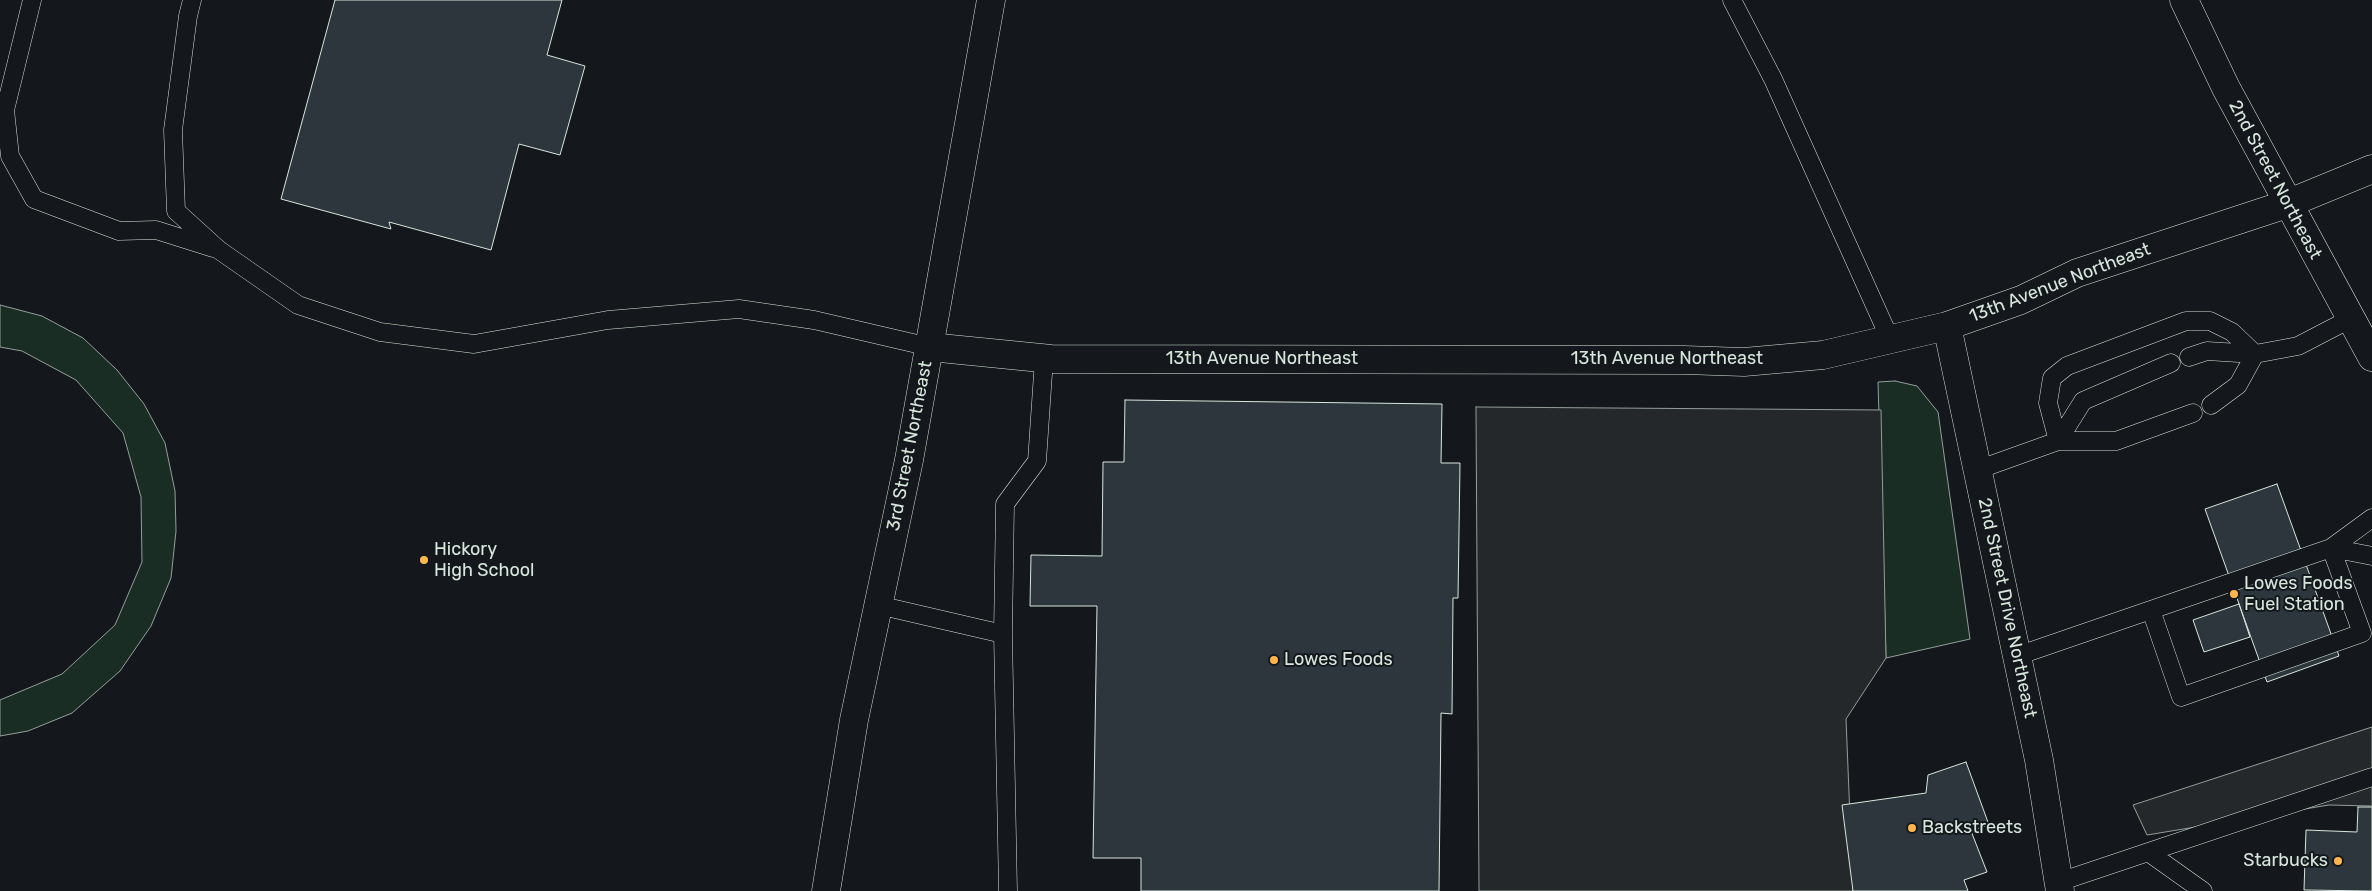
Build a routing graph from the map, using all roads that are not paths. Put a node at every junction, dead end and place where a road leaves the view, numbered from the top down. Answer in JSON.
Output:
{"nodes":[{"id":1,"x":32,"y":0,"type":"edge"},
{"id":2,"x":192,"y":0,"type":"edge"},
{"id":3,"x":991,"y":0,"type":"edge"},
{"id":4,"x":1732,"y":0,"type":"edge"},
{"id":5,"x":2184,"y":0,"type":"edge"},
{"id":6,"x":3,"y":128,"type":"edge"},
{"id":7,"x":2372,"y":168,"type":"edge"},
{"id":8,"x":2287,"y":204,"type":"junction"},
{"id":9,"x":219,"y":250,"type":"junction"},
{"id":10,"x":2350,"y":319,"type":"junction"},
{"id":11,"x":1947,"y":326,"type":"junction"},
{"id":12,"x":1890,"y":339,"type":"junction"},
{"id":13,"x":930,"y":347,"type":"junction"},
{"id":14,"x":2255,"y":354,"type":"junction"},
{"id":15,"x":2189,"y":357,"type":"dead end"},
{"id":16,"x":2372,"y":357,"type":"edge"},
{"id":17,"x":1044,"y":359,"type":"junction"},
{"id":18,"x":2171,"y":364,"type":"dead end"},
{"id":19,"x":2211,"y":405,"type":"dead end"},
{"id":20,"x":2192,"y":412,"type":"dead end"},
{"id":21,"x":2058,"y":441,"type":"junction"},
{"id":22,"x":1978,"y":470,"type":"junction"},
{"id":23,"x":2372,"y":518,"type":"edge"},
{"id":24,"x":2331,"y":548,"type":"junction"},
{"id":25,"x":2372,"y":556,"type":"edge"},
{"id":26,"x":878,"y":605,"type":"junction"},
{"id":27,"x":2151,"y":610,"type":"junction"},
{"id":28,"x":1003,"y":634,"type":"junction"},
{"id":29,"x":2017,"y":656,"type":"junction"},
{"id":30,"x":2372,"y":777,"type":"edge"},
{"id":31,"x":2148,"y":852,"type":"junction"},
{"id":32,"x":2059,"y":886,"type":"edge"},
{"id":33,"x":826,"y":891,"type":"edge"},
{"id":34,"x":1008,"y":891,"type":"edge"},
{"id":35,"x":2203,"y":891,"type":"edge"}],
"edges":[{"from":1,"to":6,"type":"lane"},
{"from":2,"to":9,"type":"lane"},
{"from":3,"to":13,"type":"street","name":"3rd Street Northeast"},
{"from":4,"to":12,"type":"lane"},
{"from":5,"to":8,"type":"street","name":"2nd Street Northeast"},
{"from":6,"to":9,"type":"lane"},
{"from":7,"to":8,"type":"street","name":"13th Avenue Northeast"},
{"from":8,"to":10,"type":"street","name":"2nd Street Northeast"},
{"from":8,"to":11,"type":"street","name":"13th Avenue Northeast"},
{"from":9,"to":13,"type":"lane"},
{"from":10,"to":14,"type":"lane"},
{"from":10,"to":16,"type":"street","name":"2nd Street Northeast"},
{"from":11,"to":12,"type":"street","name":"13th Avenue Northeast"},
{"from":11,"to":22,"type":"street","name":"2nd Street Drive Northeast"},
{"from":12,"to":17,"type":"street","name":"13th Avenue Northeast"},
{"from":13,"to":17,"type":"street","name":"13th Avenue Northeast"},
{"from":13,"to":26,"type":"street","name":"3rd Street Northeast"},
{"from":14,"to":15,"type":"lane"},
{"from":14,"to":19,"type":"lane"},
{"from":14,"to":21,"type":"lane"},
{"from":17,"to":28,"type":"lane"},
{"from":18,"to":21,"type":"lane"},
{"from":20,"to":21,"type":"lane"},
{"from":21,"to":22,"type":"lane"},
{"from":22,"to":29,"type":"street","name":"2nd Street Drive Northeast"},
{"from":23,"to":24,"type":"lane"},
{"from":24,"to":25,"type":"lane"},
{"from":24,"to":27,"type":"lane"},
{"from":24,"to":27,"type":"lane"},
{"from":26,"to":28,"type":"lane"},
{"from":26,"to":33,"type":"street","name":"3rd Street Northeast"},
{"from":27,"to":29,"type":"lane"},
{"from":28,"to":34,"type":"lane"},
{"from":29,"to":32,"type":"street","name":"2nd Street Drive Northeast"},
{"from":30,"to":31,"type":"lane"},
{"from":31,"to":32,"type":"lane"},
{"from":31,"to":35,"type":"lane"}]}
